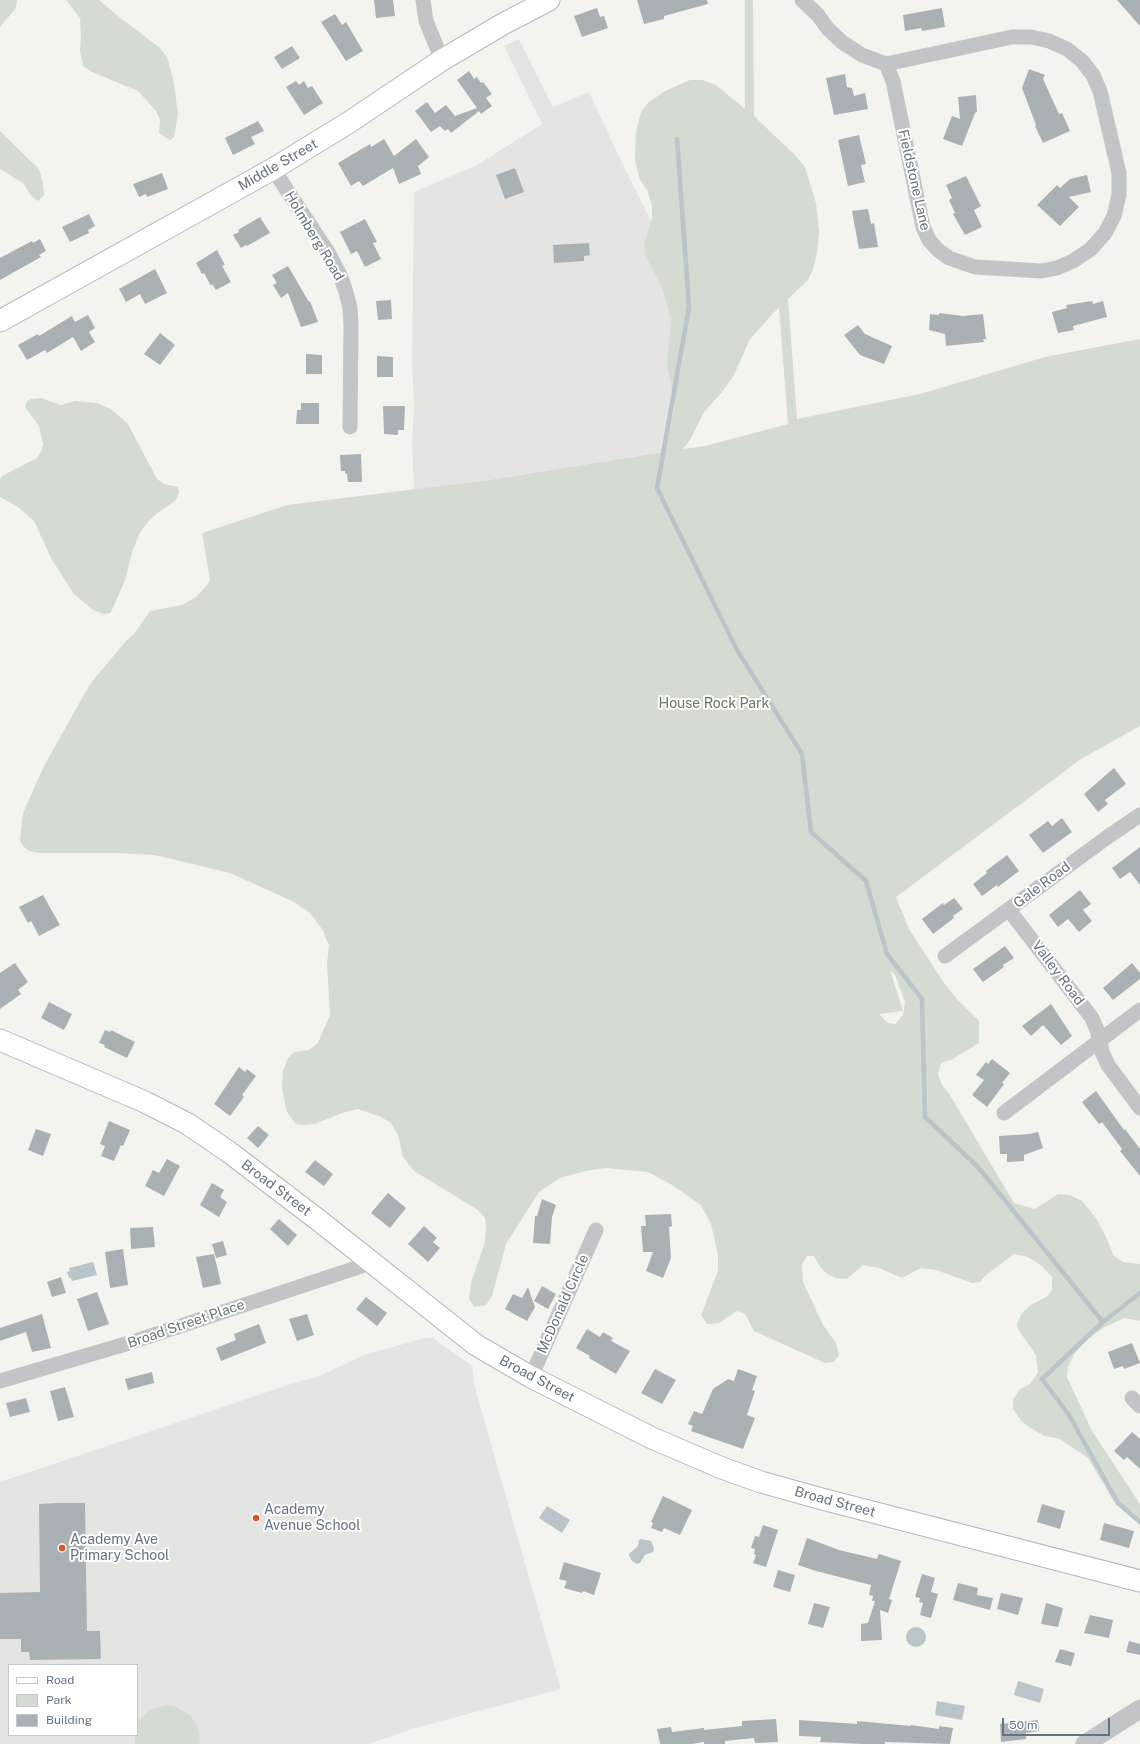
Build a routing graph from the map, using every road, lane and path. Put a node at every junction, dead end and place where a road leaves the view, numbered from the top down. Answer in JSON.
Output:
{"nodes":[{"id":1,"x":423,"y":0,"type":"edge"},
{"id":2,"x":549,"y":0,"type":"edge"},
{"id":3,"x":802,"y":0,"type":"edge"},
{"id":4,"x":816,"y":7,"type":"edge"},
{"id":5,"x":442,"y":60,"type":"junction"},
{"id":6,"x":886,"y":64,"type":"junction"},
{"id":7,"x":273,"y":169,"type":"junction"},
{"id":8,"x":0,"y":320,"type":"edge"},
{"id":9,"x":350,"y":427,"type":"dead end"},
{"id":10,"x":1140,"y":815,"type":"edge"},
{"id":11,"x":1009,"y":910,"type":"junction"},
{"id":12,"x":945,"y":956,"type":"dead end"},
{"id":13,"x":1140,"y":1010,"type":"edge"},
{"id":14,"x":0,"y":1040,"type":"edge"},
{"id":15,"x":1099,"y":1040,"type":"junction"},
{"id":16,"x":1140,"y":1108,"type":"edge"},
{"id":17,"x":1004,"y":1112,"type":"dead end"},
{"id":18,"x":596,"y":1230,"type":"dead end"},
{"id":19,"x":371,"y":1263,"type":"junction"},
{"id":20,"x":530,"y":1377,"type":"junction"},
{"id":21,"x":0,"y":1381,"type":"edge"},
{"id":22,"x":1140,"y":1581,"type":"edge"},
{"id":23,"x":1140,"y":1709,"type":"edge"},
{"id":24,"x":1085,"y":1744,"type":"edge"}],
"edges":[{"from":1,"to":5,"type":"street"},
{"from":2,"to":5,"type":"main road","name":"Middle Street"},
{"from":3,"to":4,"type":"street"},
{"from":4,"to":6,"type":"street"},
{"from":5,"to":7,"type":"main road","name":"Middle Street"},
{"from":6,"to":6,"type":"street","name":"Fieldstone Lane"},
{"from":7,"to":8,"type":"main road","name":"Middle Street"},
{"from":7,"to":9,"type":"street","name":"Holmberg Road"},
{"from":10,"to":11,"type":"street","name":"Gale Road"},
{"from":11,"to":12,"type":"street","name":"Gale Road"},
{"from":11,"to":15,"type":"street","name":"Valley Road"},
{"from":13,"to":15,"type":"street"},
{"from":14,"to":19,"type":"main road","name":"Broad Street"},
{"from":15,"to":16,"type":"street","name":"Valley Road"},
{"from":15,"to":17,"type":"street"},
{"from":18,"to":20,"type":"street","name":"McDonald Circle"},
{"from":19,"to":20,"type":"main road","name":"Broad Street"},
{"from":19,"to":21,"type":"street","name":"Broad Street Place"},
{"from":20,"to":22,"type":"main road","name":"Broad Street"},
{"from":23,"to":24,"type":"street"}]}
